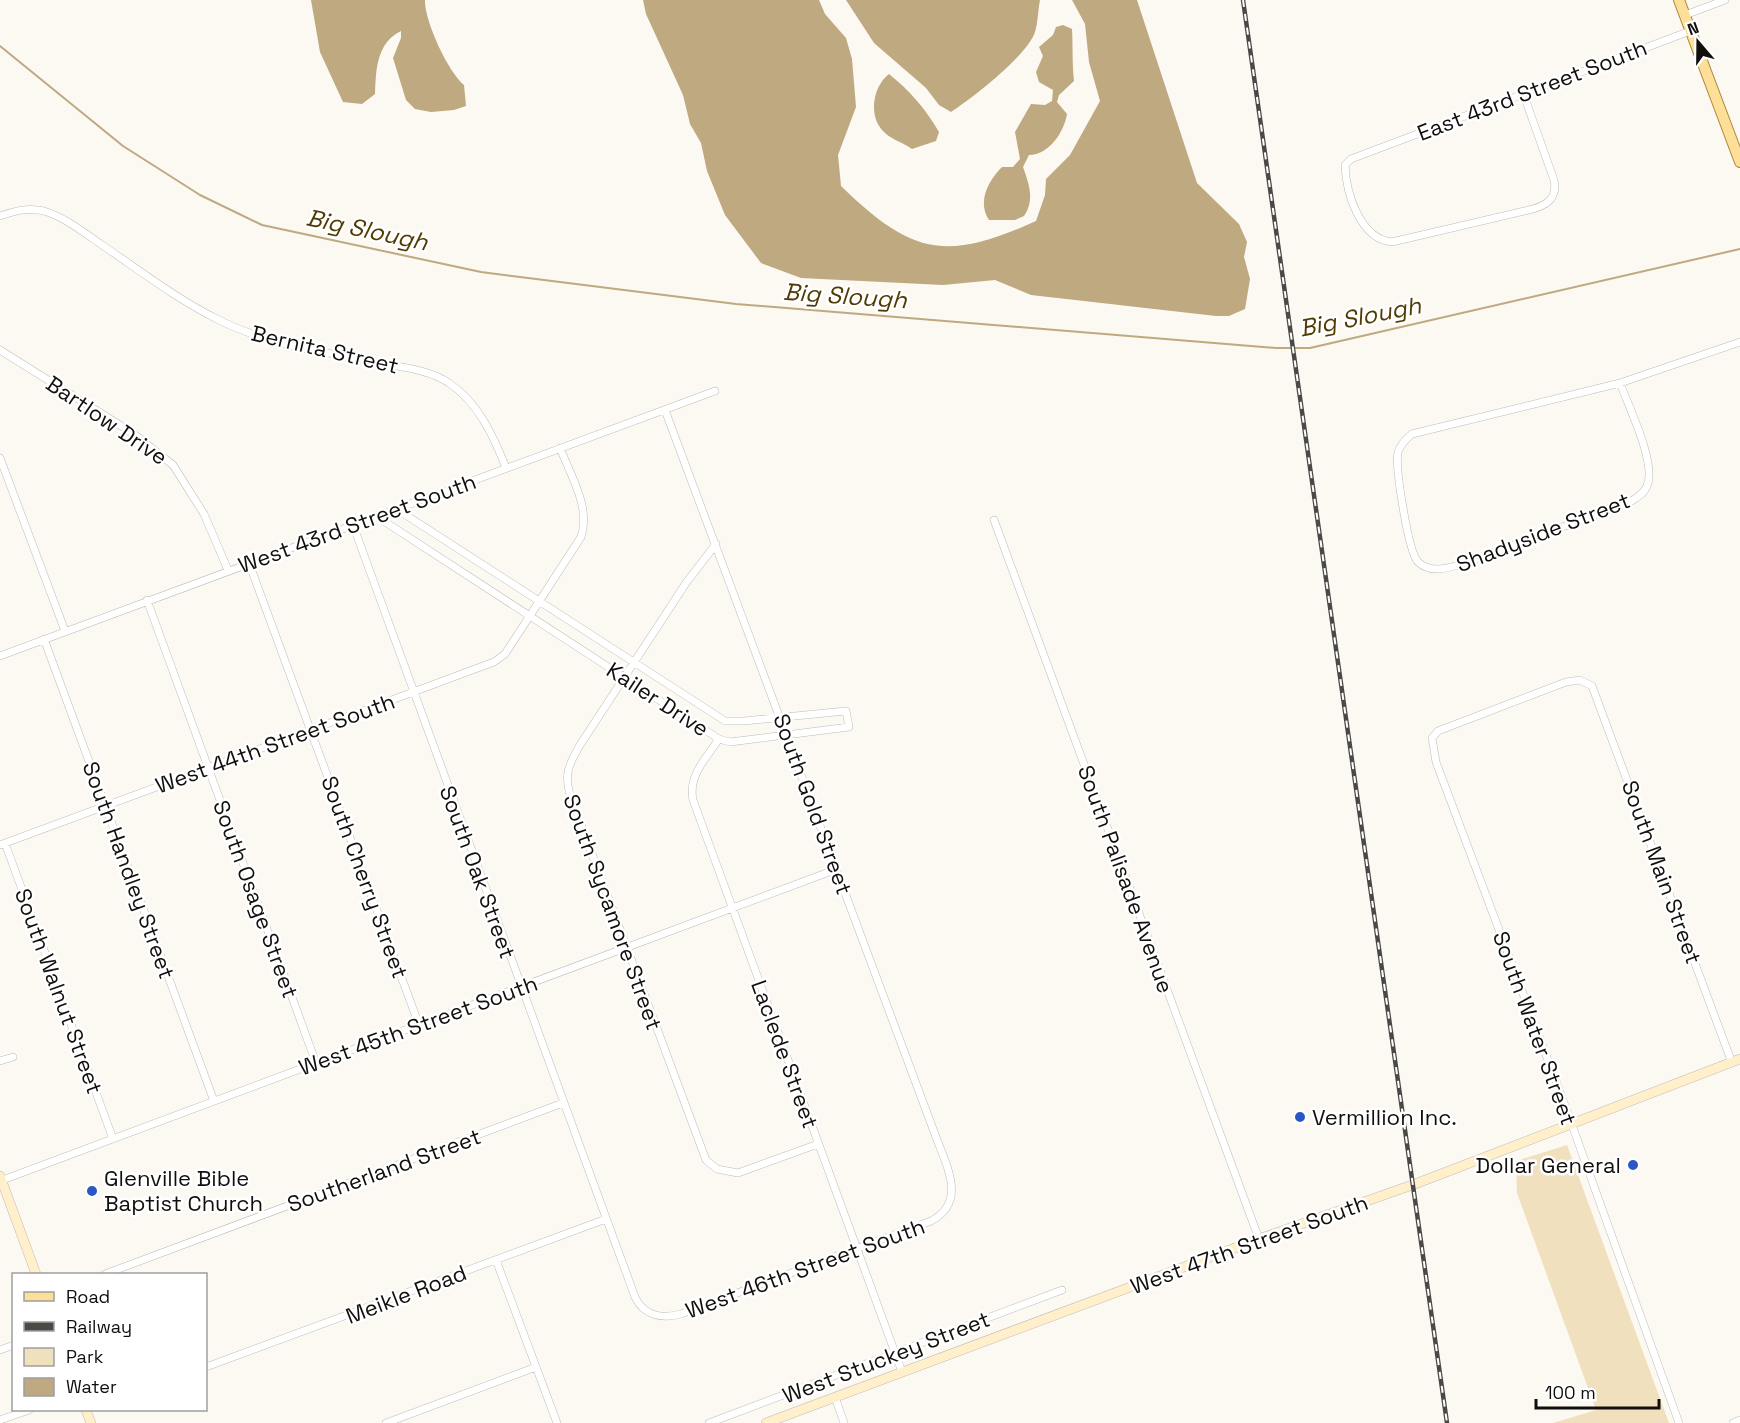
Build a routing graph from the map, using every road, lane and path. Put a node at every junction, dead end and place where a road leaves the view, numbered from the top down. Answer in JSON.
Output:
{"nodes":[{"id":1,"x":1679,"y":0,"type":"edge"},
{"id":2,"x":1725,"y":0,"type":"edge"},
{"id":3,"x":1685,"y":15,"type":"junction"},
{"id":4,"x":1690,"y":31,"type":"junction"},
{"id":5,"x":1523,"y":93,"type":"junction"},
{"id":6,"x":1740,"y":162,"type":"edge"},
{"id":7,"x":0,"y":216,"type":"edge"},
{"id":8,"x":1740,"y":342,"type":"edge"},
{"id":9,"x":0,"y":351,"type":"edge"},
{"id":10,"x":1620,"y":383,"type":"junction"},
{"id":11,"x":715,"y":391,"type":"dead end"},
{"id":12,"x":665,"y":410,"type":"junction"},
{"id":13,"x":560,"y":448,"type":"junction"},
{"id":14,"x":0,"y":458,"type":"edge"},
{"id":15,"x":506,"y":468,"type":"junction"},
{"id":16,"x":398,"y":510,"type":"junction"},
{"id":17,"x":376,"y":516,"type":"junction"},
{"id":18,"x":994,"y":519,"type":"dead end"},
{"id":19,"x":353,"y":525,"type":"junction"},
{"id":20,"x":716,"y":544,"type":"junction"},
{"id":21,"x":249,"y":563,"type":"junction"},
{"id":22,"x":228,"y":570,"type":"junction"},
{"id":23,"x":147,"y":600,"type":"junction"},
{"id":24,"x":539,"y":601,"type":"junction"},
{"id":25,"x":529,"y":616,"type":"junction"},
{"id":26,"x":65,"y":631,"type":"junction"},
{"id":27,"x":44,"y":639,"type":"junction"},
{"id":28,"x":0,"y":656,"type":"edge"},
{"id":29,"x":634,"y":663,"type":"junction"},
{"id":30,"x":624,"y":678,"type":"junction"},
{"id":31,"x":412,"y":692,"type":"junction"},
{"id":32,"x":780,"y":718,"type":"junction"},
{"id":33,"x":310,"y":730,"type":"junction"},
{"id":34,"x":1434,"y":734,"type":"joint"},
{"id":35,"x":787,"y":735,"type":"junction"},
{"id":36,"x":719,"y":739,"type":"junction"},
{"id":37,"x":208,"y":768,"type":"junction"},
{"id":38,"x":106,"y":806,"type":"junction"},
{"id":39,"x":2,"y":844,"type":"edge"},
{"id":40,"x":837,"y":869,"type":"junction"},
{"id":41,"x":732,"y":908,"type":"junction"},
{"id":42,"x":626,"y":948,"type":"junction"},
{"id":43,"x":520,"y":987,"type":"junction"},
{"id":44,"x":419,"y":1025,"type":"junction"},
{"id":45,"x":13,"y":1057,"type":"dead end"},
{"id":46,"x":0,"y":1061,"type":"edge"},
{"id":47,"x":1737,"y":1061,"type":"edge"},
{"id":48,"x":316,"y":1063,"type":"junction"},
{"id":49,"x":214,"y":1101,"type":"junction"},
{"id":50,"x":563,"y":1103,"type":"junction"},
{"id":51,"x":1571,"y":1125,"type":"junction"},
{"id":52,"x":113,"y":1139,"type":"junction"},
{"id":53,"x":818,"y":1144,"type":"junction"},
{"id":54,"x":0,"y":1179,"type":"edge"},
{"id":55,"x":951,"y":1201,"type":"joint"},
{"id":56,"x":606,"y":1219,"type":"junction"},
{"id":57,"x":1259,"y":1239,"type":"junction"},
{"id":58,"x":857,"y":1249,"type":"junction"},
{"id":59,"x":496,"y":1260,"type":"junction"},
{"id":60,"x":35,"y":1273,"type":"edge"},
{"id":61,"x":110,"y":1273,"type":"edge"},
{"id":62,"x":1062,"y":1290,"type":"dead end"},
{"id":63,"x":651,"y":1314,"type":"joint"},
{"id":64,"x":896,"y":1354,"type":"junction"},
{"id":65,"x":207,"y":1367,"type":"edge"},
{"id":66,"x":536,"y":1367,"type":"junction"},
{"id":67,"x":902,"y":1372,"type":"junction"},
{"id":68,"x":835,"y":1397,"type":"junction"},
{"id":69,"x":26,"y":1411,"type":"edge"},
{"id":70,"x":0,"y":1420,"type":"edge"},
{"id":71,"x":1740,"y":1420,"type":"edge"},
{"id":72,"x":386,"y":1423,"type":"edge"},
{"id":73,"x":557,"y":1423,"type":"edge"},
{"id":74,"x":710,"y":1423,"type":"edge"},
{"id":75,"x":765,"y":1423,"type":"edge"},
{"id":76,"x":844,"y":1423,"type":"edge"},
{"id":77,"x":1679,"y":1423,"type":"edge"},
{"id":78,"x":1733,"y":1423,"type":"edge"}],
"edges":[{"from":1,"to":3,"type":"main road"},
{"from":2,"to":3,"type":"street"},
{"from":3,"to":4,"type":"main road"},
{"from":4,"to":5,"type":"street","name":"East 43rd Street South"},
{"from":4,"to":6,"type":"main road"},
{"from":5,"to":5,"type":"street","name":"East 43rd Street South"},
{"from":7,"to":15,"type":"street","name":"Bernita Street"},
{"from":8,"to":10,"type":"street"},
{"from":9,"to":22,"type":"street","name":"Bartlow Drive"},
{"from":10,"to":10,"type":"street","name":"Shadyside Street"},
{"from":11,"to":12,"type":"street","name":"West 43rd Street South"},
{"from":12,"to":13,"type":"street","name":"West 43rd Street South"},
{"from":12,"to":20,"type":"street","name":"South Gold Street"},
{"from":13,"to":15,"type":"street","name":"West 43rd Street South"},
{"from":13,"to":24,"type":"street"},
{"from":14,"to":26,"type":"street"},
{"from":15,"to":16,"type":"street","name":"West 43rd Street South"},
{"from":16,"to":17,"type":"street","name":"West 43rd Street South"},
{"from":16,"to":24,"type":"street","name":"Kailer Drive"},
{"from":17,"to":19,"type":"street","name":"West 43rd Street South"},
{"from":17,"to":25,"type":"street","name":"Kailer Drive"},
{"from":18,"to":57,"type":"street","name":"South Palisade Avenue"},
{"from":19,"to":21,"type":"street","name":"West 43rd Street South"},
{"from":19,"to":31,"type":"street","name":"South Oak Street"},
{"from":20,"to":29,"type":"street","name":"South Sycamore Street"},
{"from":20,"to":32,"type":"street","name":"South Gold Street"},
{"from":21,"to":22,"type":"street","name":"West 43rd Street South"},
{"from":21,"to":33,"type":"street","name":"South Cherry Street"},
{"from":22,"to":23,"type":"street","name":"West 43rd Street South"},
{"from":23,"to":26,"type":"street","name":"West 43rd Street South"},
{"from":23,"to":37,"type":"street","name":"South Osage Street"},
{"from":24,"to":25,"type":"street"},
{"from":24,"to":29,"type":"street","name":"Kailer Drive"},
{"from":25,"to":30,"type":"street","name":"Kailer Drive"},
{"from":25,"to":31,"type":"street","name":"West 44th Street South"},
{"from":26,"to":27,"type":"street","name":"West 43rd Street South"},
{"from":27,"to":28,"type":"street","name":"West 43rd Street South"},
{"from":27,"to":38,"type":"street","name":"South Handley Street"},
{"from":29,"to":30,"type":"street","name":"South Sycamore Street"},
{"from":29,"to":32,"type":"street","name":"Kailer Drive"},
{"from":30,"to":36,"type":"street","name":"Kailer Drive"},
{"from":30,"to":42,"type":"street","name":"South Sycamore Street"},
{"from":31,"to":33,"type":"street","name":"West 44th Street South"},
{"from":31,"to":43,"type":"street","name":"South Oak Street"},
{"from":32,"to":35,"type":"street","name":"South Gold Street"},
{"from":32,"to":35,"type":"street","name":"Kailer Drive"},
{"from":33,"to":37,"type":"street","name":"West 44th Street South"},
{"from":33,"to":44,"type":"street","name":"South Cherry Street"},
{"from":34,"to":47,"type":"street","name":"South Main Street"},
{"from":34,"to":51,"type":"street","name":"South Water Street"},
{"from":35,"to":36,"type":"street","name":"Kailer Drive"},
{"from":35,"to":40,"type":"street","name":"South Gold Street"},
{"from":36,"to":41,"type":"street","name":"Laclede Street"},
{"from":37,"to":38,"type":"street","name":"West 44th Street South"},
{"from":37,"to":48,"type":"street","name":"South Osage Street"},
{"from":38,"to":39,"type":"street","name":"West 44th Street South"},
{"from":38,"to":49,"type":"street","name":"South Handley Street"},
{"from":39,"to":52,"type":"street","name":"South Walnut Street"},
{"from":40,"to":41,"type":"street","name":"West 45th Street South"},
{"from":40,"to":55,"type":"street","name":"South Gold Street"},
{"from":41,"to":42,"type":"street","name":"West 45th Street South"},
{"from":41,"to":53,"type":"street","name":"Laclede Street"},
{"from":42,"to":43,"type":"street","name":"West 45th Street South"},
{"from":42,"to":53,"type":"street","name":"South Sycamore Street"},
{"from":43,"to":44,"type":"street","name":"West 45th Street South"},
{"from":43,"to":50,"type":"street","name":"South Oak Street"},
{"from":44,"to":48,"type":"street","name":"West 45th Street South"},
{"from":45,"to":46,"type":"street"},
{"from":47,"to":51,"type":"street","name":"West 47th Street South"},
{"from":48,"to":49,"type":"street","name":"West 45th Street South"},
{"from":49,"to":52,"type":"street","name":"West 45th Street South"},
{"from":50,"to":56,"type":"street","name":"South Oak Street"},
{"from":50,"to":61,"type":"street","name":"Southerland Street"},
{"from":51,"to":57,"type":"street","name":"West 47th Street South"},
{"from":51,"to":77,"type":"street","name":"South Water Street"},
{"from":52,"to":54,"type":"street","name":"West 45th Street South"},
{"from":53,"to":58,"type":"street","name":"Laclede Street"},
{"from":54,"to":60,"type":"street"},
{"from":55,"to":58,"type":"street","name":"West 46th Street South"},
{"from":56,"to":59,"type":"street","name":"Meikle Road"},
{"from":56,"to":63,"type":"street","name":"South Oak Street"},
{"from":57,"to":67,"type":"street","name":"West 47th Street South"},
{"from":58,"to":63,"type":"street","name":"West 46th Street South"},
{"from":58,"to":64,"type":"street","name":"Laclede Street"},
{"from":59,"to":65,"type":"street","name":"Meikle Road"},
{"from":59,"to":66,"type":"street"},
{"from":62,"to":64,"type":"street","name":"West Stuckey Street"},
{"from":64,"to":67,"type":"street","name":"Laclede Street"},
{"from":64,"to":74,"type":"street","name":"West Stuckey Street"},
{"from":66,"to":72,"type":"street"},
{"from":66,"to":73,"type":"street"},
{"from":67,"to":68,"type":"street","name":"West 47th Street South"},
{"from":68,"to":75,"type":"street","name":"West 47th Street South"},
{"from":68,"to":76,"type":"street"},
{"from":69,"to":70,"type":"street"},
{"from":71,"to":78,"type":"street"}]}
